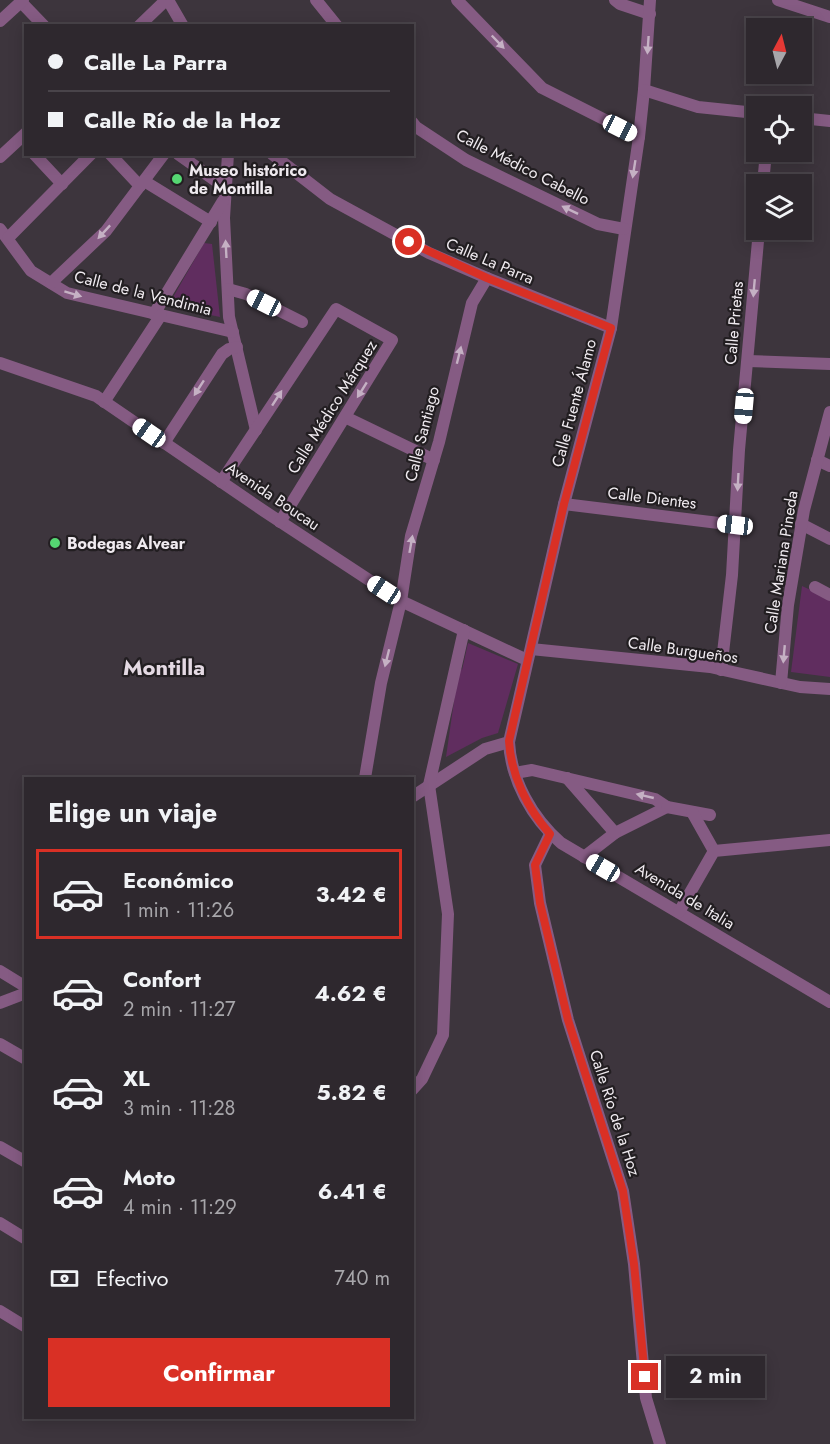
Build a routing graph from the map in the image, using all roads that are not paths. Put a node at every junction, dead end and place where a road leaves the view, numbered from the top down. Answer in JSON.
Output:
{"nodes":[{"id":1,"x":167,"y":0,"type":"edge"},
{"id":2,"x":316,"y":0,"type":"edge"},
{"id":3,"x":457,"y":0,"type":"edge"},
{"id":4,"x":615,"y":0,"type":"edge"},
{"id":5,"x":650,"y":0,"type":"edge"},
{"id":6,"x":778,"y":0,"type":"edge"},
{"id":7,"x":22,"y":1,"type":"edge"},
{"id":8,"x":650,"y":14,"type":"junction"},
{"id":9,"x":830,"y":16,"type":"edge"},
{"id":10,"x":0,"y":21,"type":"edge"},
{"id":11,"x":42,"y":24,"type":"edge"},
{"id":12,"x":141,"y":24,"type":"edge"},
{"id":13,"x":182,"y":24,"type":"edge"},
{"id":14,"x":335,"y":24,"type":"edge"},
{"id":15,"x":644,"y":90,"type":"junction"},
{"id":16,"x":746,"y":112,"type":"edge"},
{"id":17,"x":812,"y":119,"type":"edge"},
{"id":18,"x":830,"y":121,"type":"edge"},
{"id":19,"x":414,"y":124,"type":"edge"},
{"id":20,"x":639,"y":137,"type":"junction"},
{"id":21,"x":23,"y":139,"type":"edge"},
{"id":22,"x":36,"y":156,"type":"edge"},
{"id":23,"x":89,"y":156,"type":"edge"},
{"id":24,"x":112,"y":156,"type":"edge"},
{"id":25,"x":163,"y":156,"type":"edge"},
{"id":26,"x":180,"y":156,"type":"edge"},
{"id":27,"x":228,"y":156,"type":"edge"},
{"id":28,"x":275,"y":156,"type":"edge"},
{"id":29,"x":0,"y":157,"type":"edge"},
{"id":30,"x":62,"y":184,"type":"junction"},
{"id":31,"x":142,"y":184,"type":"junction"},
{"id":32,"x":226,"y":193,"type":"junction"},
{"id":33,"x":211,"y":222,"type":"junction"},
{"id":34,"x":624,"y":229,"type":"junction"},
{"id":35,"x":4,"y":234,"type":"edge"},
{"id":36,"x":758,"y":240,"type":"edge"},
{"id":37,"x":487,"y":278,"type":"junction"},
{"id":38,"x":51,"y":283,"type":"junction"},
{"id":39,"x":228,"y":290,"type":"junction"},
{"id":40,"x":158,"y":315,"type":"junction"},
{"id":41,"x":302,"y":322,"type":"dead end"},
{"id":42,"x":611,"y":328,"type":"junction"},
{"id":43,"x":233,"y":332,"type":"junction"},
{"id":44,"x":237,"y":347,"type":"junction"},
{"id":45,"x":748,"y":361,"type":"junction"},
{"id":46,"x":0,"y":363,"type":"edge"},
{"id":47,"x":830,"y":364,"type":"edge"},
{"id":48,"x":104,"y":402,"type":"junction"},
{"id":49,"x":830,"y":412,"type":"edge"},
{"id":50,"x":345,"y":417,"type":"junction"},
{"id":51,"x":256,"y":430,"type":"junction"},
{"id":52,"x":164,"y":443,"type":"junction"},
{"id":53,"x":434,"y":460,"type":"junction"},
{"id":54,"x":817,"y":460,"type":"junction"},
{"id":55,"x":830,"y":466,"type":"edge"},
{"id":56,"x":221,"y":482,"type":"junction"},
{"id":57,"x":564,"y":504,"type":"junction"},
{"id":58,"x":280,"y":522,"type":"junction"},
{"id":59,"x":801,"y":524,"type":"junction"},
{"id":60,"x":735,"y":525,"type":"junction"},
{"id":61,"x":830,"y":539,"type":"edge"},
{"id":62,"x":815,"y":587,"type":"dead end"},
{"id":63,"x":830,"y":595,"type":"edge"},
{"id":64,"x":401,"y":601,"type":"junction"},
{"id":65,"x":464,"y":630,"type":"junction"},
{"id":66,"x":529,"y":655,"type":"junction"},
{"id":67,"x":721,"y":670,"type":"junction"},
{"id":68,"x":782,"y":683,"type":"junction"},
{"id":69,"x":830,"y":689,"type":"edge"},
{"id":70,"x":509,"y":741,"type":"junction"},
{"id":71,"x":515,"y":773,"type":"junction"},
{"id":72,"x":365,"y":777,"type":"edge"},
{"id":73,"x":567,"y":778,"type":"junction"},
{"id":74,"x":429,"y":786,"type":"junction"},
{"id":75,"x":414,"y":795,"type":"edge"},
{"id":76,"x":667,"y":807,"type":"junction"},
{"id":77,"x":692,"y":812,"type":"junction"},
{"id":78,"x":710,"y":815,"type":"dead end"},
{"id":79,"x":615,"y":833,"type":"junction"},
{"id":80,"x":550,"y":834,"type":"junction"},
{"id":81,"x":830,"y":840,"type":"edge"},
{"id":82,"x":714,"y":851,"type":"junction"},
{"id":83,"x":584,"y":856,"type":"junction"},
{"id":84,"x":679,"y":912,"type":"junction"},
{"id":85,"x":0,"y":971,"type":"edge"},
{"id":86,"x":24,"y":986,"type":"edge"},
{"id":87,"x":24,"y":994,"type":"edge"},
{"id":88,"x":830,"y":1002,"type":"edge"},
{"id":89,"x":0,"y":1003,"type":"edge"},
{"id":90,"x":0,"y":1044,"type":"edge"},
{"id":91,"x":24,"y":1058,"type":"edge"},
{"id":92,"x":414,"y":1088,"type":"edge"},
{"id":93,"x":0,"y":1146,"type":"edge"},
{"id":94,"x":24,"y":1161,"type":"edge"},
{"id":95,"x":0,"y":1223,"type":"edge"},
{"id":96,"x":24,"y":1238,"type":"edge"},
{"id":97,"x":0,"y":1311,"type":"edge"},
{"id":98,"x":24,"y":1326,"type":"edge"},
{"id":99,"x":660,"y":1444,"type":"edge"}],
"edges":[{"from":1,"to":12,"type":"street"},
{"from":1,"to":13,"type":"street"},
{"from":2,"to":14,"type":"street"},
{"from":3,"to":20,"type":"street","one_way":true},
{"from":4,"to":8,"type":"street"},
{"from":5,"to":8,"type":"street","name":"Calle Fuente Álamo"},
{"from":6,"to":9,"type":"street"},
{"from":7,"to":10,"type":"street"},
{"from":7,"to":11,"type":"street"},
{"from":8,"to":15,"type":"street","name":"Calle Fuente Álamo","one_way":true},
{"from":15,"to":16,"type":"street"},
{"from":15,"to":20,"type":"street","name":"Calle Fuente Álamo"},
{"from":17,"to":18,"type":"street"},
{"from":34,"to":19,"type":"street","name":"Calle Médico Cabello","one_way":true},
{"from":20,"to":34,"type":"street","name":"Calle Fuente Álamo","one_way":true},
{"from":21,"to":29,"type":"street"},
{"from":22,"to":30,"type":"street"},
{"from":23,"to":30,"type":"street"},
{"from":24,"to":31,"type":"street"},
{"from":25,"to":31,"type":"street"},
{"from":26,"to":32,"type":"street"},
{"from":27,"to":32,"type":"street"},
{"from":28,"to":37,"type":"street","name":"Calle La Parra"},
{"from":30,"to":35,"type":"street"},
{"from":31,"to":33,"type":"street"},
{"from":31,"to":38,"type":"street","one_way":true},
{"from":32,"to":33,"type":"street"},
{"from":39,"to":32,"type":"street","one_way":true},
{"from":33,"to":40,"type":"street"},
{"from":34,"to":42,"type":"street","name":"Calle Fuente Álamo"},
{"from":35,"to":38,"type":"street","name":"Calle de la Vendimia"},
{"from":36,"to":45,"type":"street","name":"Calle Prietas","one_way":true},
{"from":37,"to":42,"type":"street","name":"Calle La Parra"},
{"from":53,"to":37,"type":"street","name":"Calle Santiago","one_way":true},
{"from":38,"to":40,"type":"street","name":"Calle de la Vendimia","one_way":true},
{"from":39,"to":41,"type":"street"},
{"from":39,"to":43,"type":"street"},
{"from":40,"to":43,"type":"street","name":"Calle de la Vendimia"},
{"from":40,"to":48,"type":"street"},
{"from":42,"to":57,"type":"street","name":"Calle Fuente Álamo"},
{"from":43,"to":44,"type":"street"},
{"from":44,"to":51,"type":"street"},
{"from":44,"to":52,"type":"street","one_way":true},
{"from":45,"to":47,"type":"street"},
{"from":45,"to":60,"type":"street","name":"Calle Prietas","one_way":true},
{"from":46,"to":48,"type":"street","name":"Avenida Boucau"},
{"from":48,"to":52,"type":"street","name":"Avenida Boucau"},
{"from":49,"to":54,"type":"street","name":"Calle Mariana Pineda"},
{"from":51,"to":50,"type":"street","name":"Calle Médico Márquez","one_way":true},
{"from":50,"to":53,"type":"street"},
{"from":50,"to":58,"type":"street","name":"Calle Médico Márquez"},
{"from":51,"to":56,"type":"street"},
{"from":52,"to":56,"type":"street","name":"Avenida Boucau"},
{"from":64,"to":53,"type":"street","name":"Calle Santiago","one_way":true},
{"from":54,"to":55,"type":"street"},
{"from":54,"to":59,"type":"street","name":"Calle Mariana Pineda"},
{"from":56,"to":58,"type":"street","name":"Avenida Boucau"},
{"from":57,"to":60,"type":"street","name":"Calle Dientes"},
{"from":57,"to":66,"type":"street","name":"Calle Fuente Álamo"},
{"from":58,"to":64,"type":"street","name":"Avenida Boucau"},
{"from":59,"to":61,"type":"street"},
{"from":59,"to":68,"type":"street","name":"Calle Mariana Pineda","one_way":true},
{"from":60,"to":67,"type":"street","name":"Calle Prietas"},
{"from":62,"to":63,"type":"street"},
{"from":64,"to":65,"type":"street","name":"Avenida Boucau"},
{"from":64,"to":72,"type":"street","name":"Calle Santiago","one_way":true},
{"from":65,"to":66,"type":"street","name":"Avenida Boucau"},
{"from":65,"to":74,"type":"street"},
{"from":66,"to":67,"type":"street","name":"Calle Burgueños"},
{"from":66,"to":70,"type":"street","name":"Avenida de Italia"},
{"from":67,"to":68,"type":"street","name":"Calle Burgueños"},
{"from":68,"to":69,"type":"street","name":"Calle Burgueños"},
{"from":70,"to":71,"type":"street","name":"Avenida de Italia"},
{"from":70,"to":74,"type":"street"},
{"from":71,"to":73,"type":"street"},
{"from":71,"to":80,"type":"street","name":"Avenida de Italia"},
{"from":76,"to":73,"type":"street","one_way":true},
{"from":73,"to":79,"type":"street"},
{"from":74,"to":75,"type":"street"},
{"from":74,"to":92,"type":"street"},
{"from":76,"to":77,"type":"street"},
{"from":76,"to":79,"type":"street"},
{"from":77,"to":78,"type":"street"},
{"from":77,"to":82,"type":"street"},
{"from":79,"to":83,"type":"street"},
{"from":80,"to":83,"type":"street","name":"Avenida de Italia"},
{"from":80,"to":99,"type":"street","name":"Calle Río de la Hoz"},
{"from":81,"to":82,"type":"street"},
{"from":82,"to":84,"type":"street"},
{"from":83,"to":84,"type":"street","name":"Avenida de Italia"},
{"from":84,"to":88,"type":"street","name":"Avenida de Italia"},
{"from":85,"to":86,"type":"street"},
{"from":87,"to":89,"type":"street"},
{"from":90,"to":91,"type":"street"},
{"from":93,"to":94,"type":"street"},
{"from":95,"to":96,"type":"street"},
{"from":97,"to":98,"type":"street"}]}
